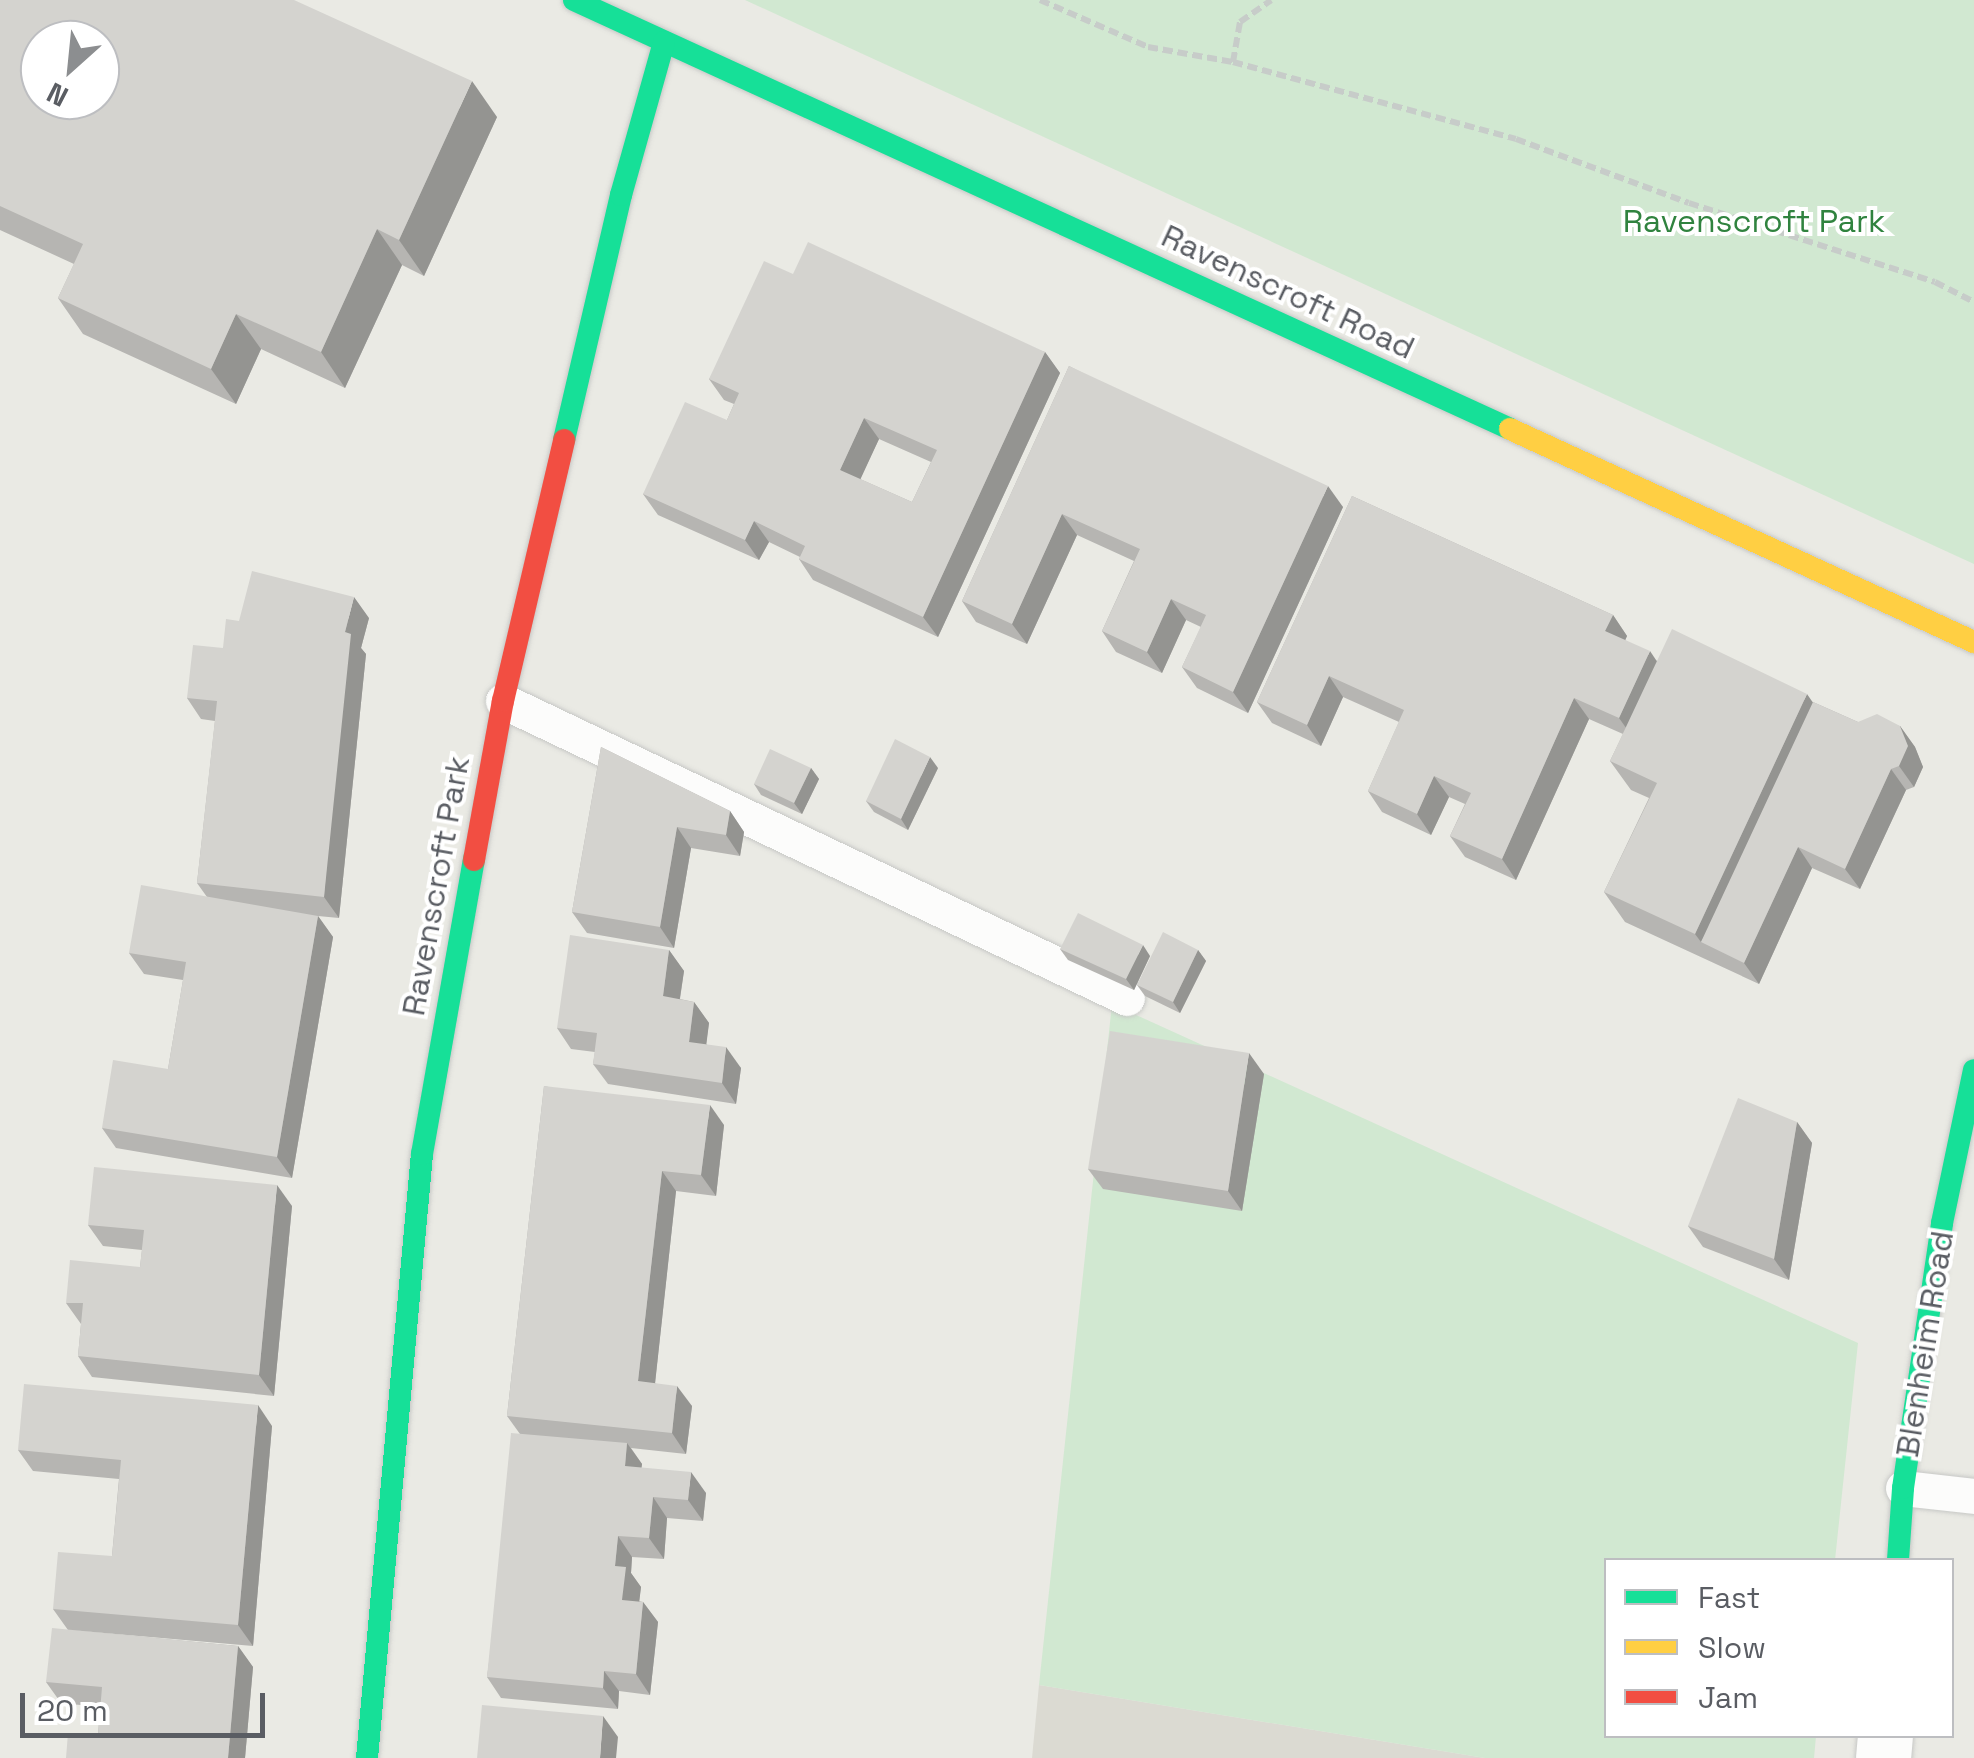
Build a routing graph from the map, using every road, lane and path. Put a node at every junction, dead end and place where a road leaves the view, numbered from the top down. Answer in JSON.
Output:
{"nodes":[{"id":1,"x":574,"y":0,"type":"edge"},
{"id":2,"x":1040,"y":0,"type":"edge"},
{"id":3,"x":1271,"y":0,"type":"edge"},
{"id":4,"x":664,"y":42,"type":"junction"},
{"id":5,"x":1232,"y":62,"type":"junction"},
{"id":6,"x":1974,"y":302,"type":"edge"},
{"id":7,"x":1974,"y":642,"type":"edge"},
{"id":8,"x":502,"y":701,"type":"junction"},
{"id":9,"x":1127,"y":998,"type":"edge"},
{"id":10,"x":1974,"y":1070,"type":"edge"},
{"id":11,"x":1969,"y":1117,"type":"edge"},
{"id":12,"x":1903,"y":1488,"type":"junction"},
{"id":13,"x":1974,"y":1496,"type":"edge"},
{"id":14,"x":1898,"y":1558,"type":"edge"},
{"id":15,"x":368,"y":1758,"type":"edge"}],
"edges":[{"from":1,"to":4,"type":"street","name":"Ravenscroft Road"},
{"from":2,"to":5,"type":"path"},
{"from":3,"to":5,"type":"path"},
{"from":4,"to":7,"type":"street","name":"Ravenscroft Road"},
{"from":4,"to":8,"type":"street","name":"Ravenscroft Park"},
{"from":5,"to":6,"type":"path"},
{"from":8,"to":9,"type":"lane"},
{"from":8,"to":15,"type":"street","name":"Ravenscroft Park"},
{"from":10,"to":11,"type":"street","name":"Blenheim Road"},
{"from":11,"to":12,"type":"street","name":"Blenheim Road"},
{"from":12,"to":13,"type":"lane"},
{"from":12,"to":14,"type":"street","name":"Blenheim Road"}]}
